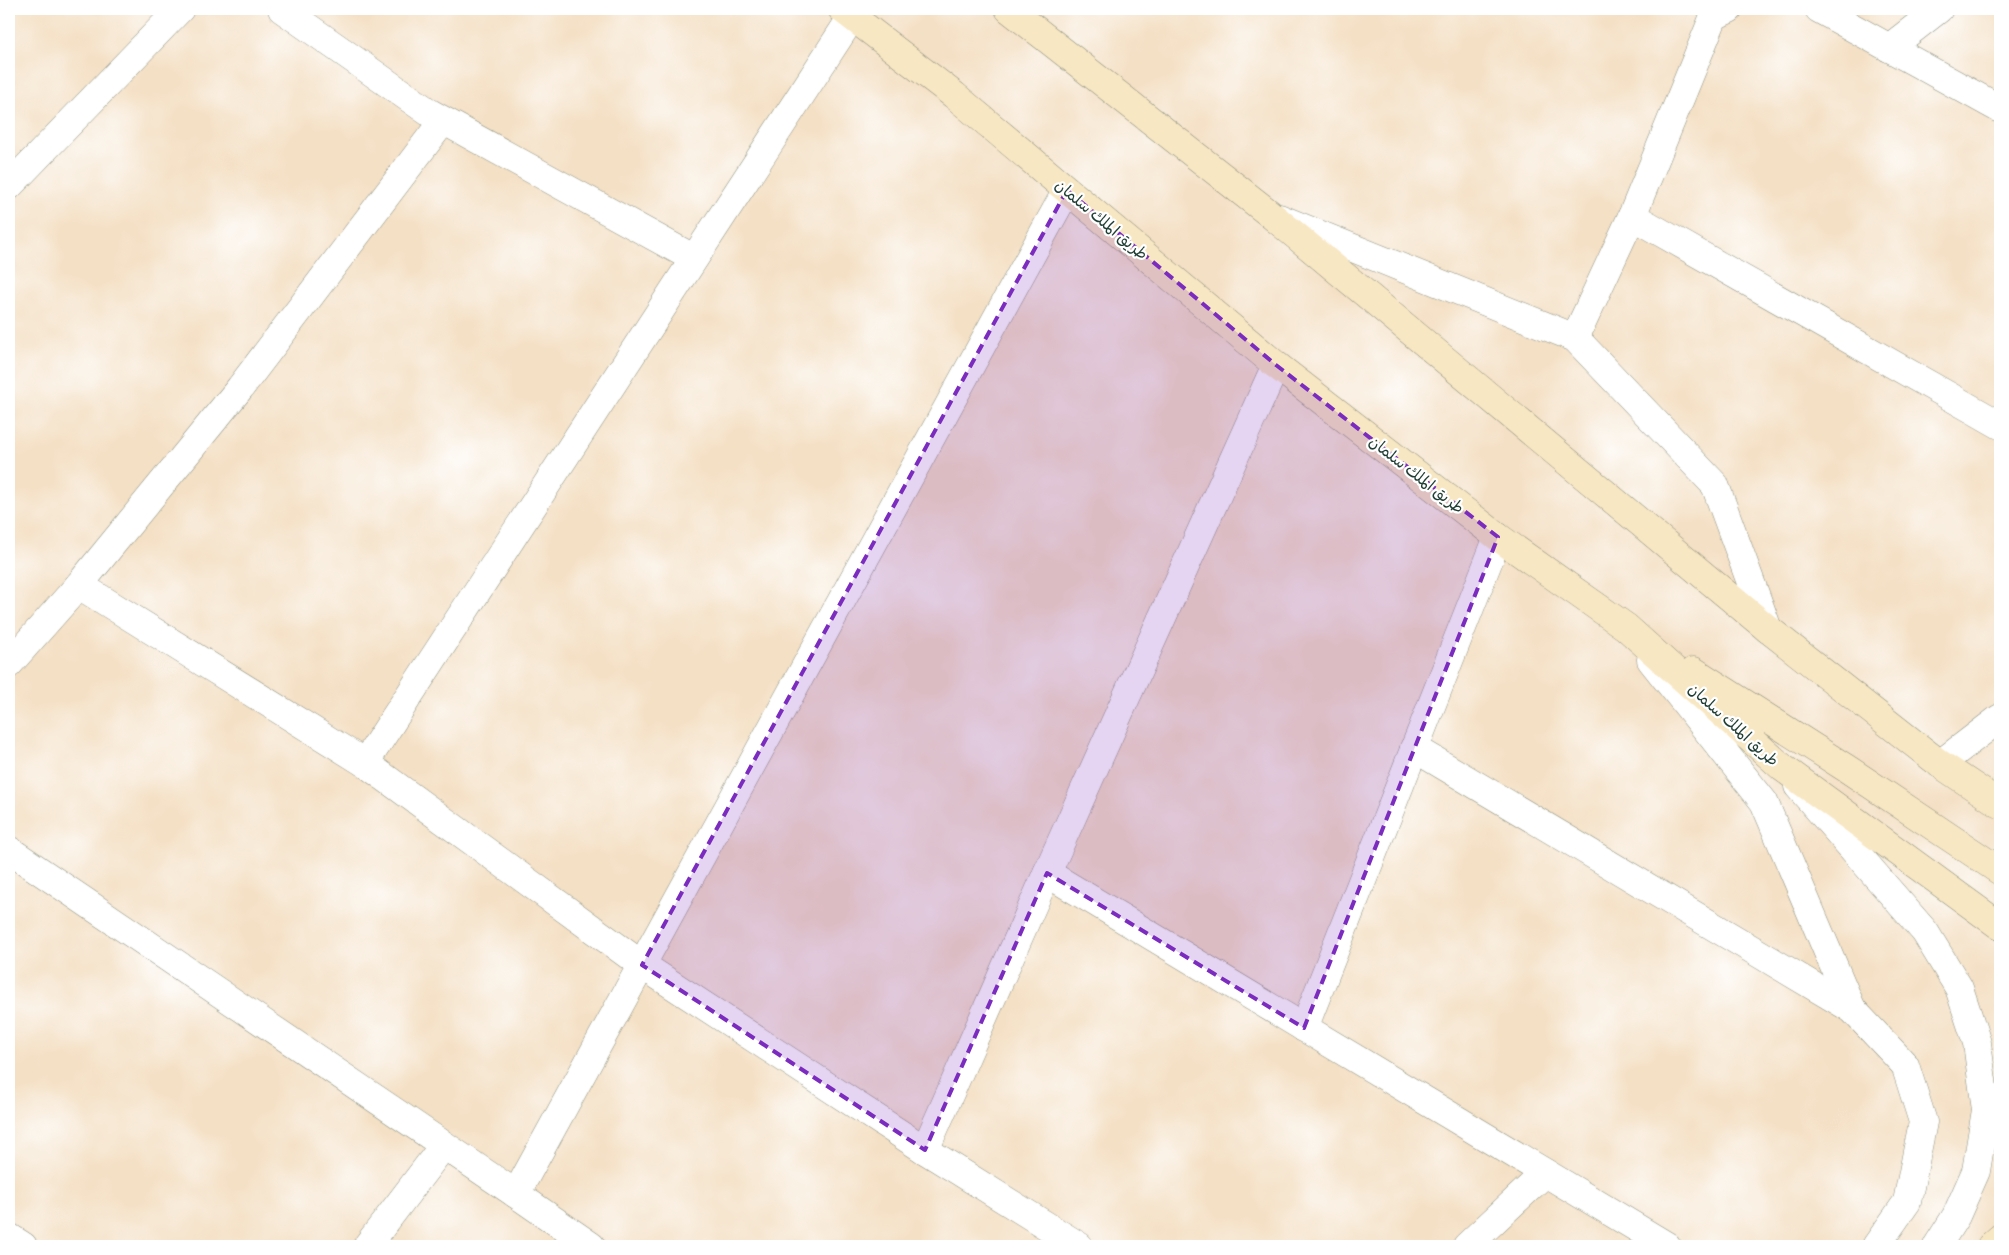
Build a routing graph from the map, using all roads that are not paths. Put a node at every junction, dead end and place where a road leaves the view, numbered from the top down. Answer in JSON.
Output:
{"nodes":[{"id":1,"x":180,"y":9,"type":"edge"},
{"id":2,"x":282,"y":9,"type":"edge"},
{"id":3,"x":1009,"y":9,"type":"edge"},
{"id":4,"x":1729,"y":9,"type":"edge"},
{"id":5,"x":1819,"y":9,"type":"edge"},
{"id":6,"x":1939,"y":9,"type":"edge"},
{"id":7,"x":847,"y":13,"type":"edge"},
{"id":8,"x":1889,"y":48,"type":"junction"},
{"id":9,"x":2000,"y":109,"type":"edge"},
{"id":10,"x":443,"y":121,"type":"junction"},
{"id":11,"x":9,"y":186,"type":"edge"},
{"id":12,"x":1067,"y":190,"type":"junction"},
{"id":13,"x":1270,"y":214,"type":"junction"},
{"id":14,"x":1632,"y":216,"type":"junction"},
{"id":15,"x":693,"y":258,"type":"junction"},
{"id":16,"x":1575,"y":338,"type":"junction"},
{"id":17,"x":1276,"y":365,"type":"junction"},
{"id":18,"x":2000,"y":425,"type":"edge"},
{"id":19,"x":1498,"y":537,"type":"junction"},
{"id":20,"x":79,"y":586,"type":"junction"},
{"id":21,"x":1626,"y":627,"type":"junction"},
{"id":22,"x":1768,"y":629,"type":"junction"},
{"id":23,"x":9,"y":664,"type":"edge"},
{"id":24,"x":2000,"y":718,"type":"edge"},
{"id":25,"x":1414,"y":748,"type":"junction"},
{"id":26,"x":365,"y":763,"type":"junction"},
{"id":27,"x":1940,"y":764,"type":"junction"},
{"id":28,"x":1783,"y":768,"type":"junction"},
{"id":29,"x":2000,"y":791,"type":"edge"},
{"id":30,"x":2000,"y":804,"type":"edge"},
{"id":31,"x":9,"y":850,"type":"edge"},
{"id":32,"x":2000,"y":871,"type":"edge"},
{"id":33,"x":1047,"y":873,"type":"junction"},
{"id":34,"x":2000,"y":926,"type":"edge"},
{"id":35,"x":642,"y":966,"type":"junction"},
{"id":36,"x":1852,"y":1009,"type":"junction"},
{"id":37,"x":1304,"y":1028,"type":"junction"},
{"id":38,"x":444,"y":1145,"type":"junction"},
{"id":39,"x":925,"y":1150,"type":"junction"},
{"id":40,"x":1545,"y":1173,"type":"junction"},
{"id":41,"x":516,"y":1194,"type":"junction"},
{"id":42,"x":9,"y":1236,"type":"edge"},
{"id":43,"x":2000,"y":1238,"type":"edge"},
{"id":44,"x":23,"y":1246,"type":"edge"},
{"id":45,"x":367,"y":1246,"type":"edge"},
{"id":46,"x":591,"y":1246,"type":"edge"},
{"id":47,"x":1079,"y":1246,"type":"edge"},
{"id":48,"x":1467,"y":1246,"type":"edge"},
{"id":49,"x":1667,"y":1246,"type":"edge"},
{"id":50,"x":1876,"y":1246,"type":"edge"},
{"id":51,"x":1937,"y":1246,"type":"edge"},
{"id":52,"x":1991,"y":1246,"type":"edge"}],
"edges":[{"from":1,"to":11,"type":"street"},
{"from":2,"to":10,"type":"street"},
{"from":3,"to":13,"type":"main road"},
{"from":4,"to":14,"type":"street"},
{"from":5,"to":8,"type":"street"},
{"from":6,"to":8,"type":"street"},
{"from":7,"to":12,"type":"main road","name":"طريق الملك سلمان"},
{"from":7,"to":15,"type":"street"},
{"from":8,"to":9,"type":"street"},
{"from":10,"to":15,"type":"street"},
{"from":10,"to":20,"type":"street"},
{"from":12,"to":17,"type":"main road","name":"طريق الملك سلمان"},
{"from":12,"to":35,"type":"street"},
{"from":13,"to":16,"type":"street"},
{"from":13,"to":22,"type":"main road"},
{"from":14,"to":16,"type":"street"},
{"from":14,"to":18,"type":"street"},
{"from":15,"to":26,"type":"street"},
{"from":16,"to":22,"type":"street"},
{"from":17,"to":19,"type":"main road","name":"طريق الملك سلمان"},
{"from":17,"to":33,"type":"street"},
{"from":19,"to":21,"type":"main road","name":"طريق الملك سلمان"},
{"from":19,"to":25,"type":"street"},
{"from":20,"to":23,"type":"street"},
{"from":20,"to":26,"type":"street"},
{"from":21,"to":28,"type":"main road","name":"طريق الملك سلمان"},
{"from":21,"to":32,"type":"main road"},
{"from":21,"to":36,"type":"street"},
{"from":22,"to":27,"type":"main road"},
{"from":24,"to":27,"type":"street"},
{"from":25,"to":36,"type":"street"},
{"from":25,"to":37,"type":"street"},
{"from":26,"to":35,"type":"street"},
{"from":27,"to":29,"type":"street"},
{"from":27,"to":30,"type":"main road"},
{"from":28,"to":34,"type":"main road","name":"طريق الملك سلمان"},
{"from":28,"to":51,"type":"street"},
{"from":31,"to":38,"type":"street"},
{"from":33,"to":37,"type":"street"},
{"from":33,"to":39,"type":"street"},
{"from":35,"to":39,"type":"street"},
{"from":35,"to":41,"type":"street"},
{"from":36,"to":50,"type":"street"},
{"from":37,"to":40,"type":"street"},
{"from":38,"to":41,"type":"street"},
{"from":38,"to":45,"type":"street"},
{"from":39,"to":47,"type":"street"},
{"from":40,"to":48,"type":"street"},
{"from":40,"to":49,"type":"street"},
{"from":41,"to":46,"type":"street"},
{"from":42,"to":44,"type":"street"},
{"from":43,"to":52,"type":"main road"}]}
